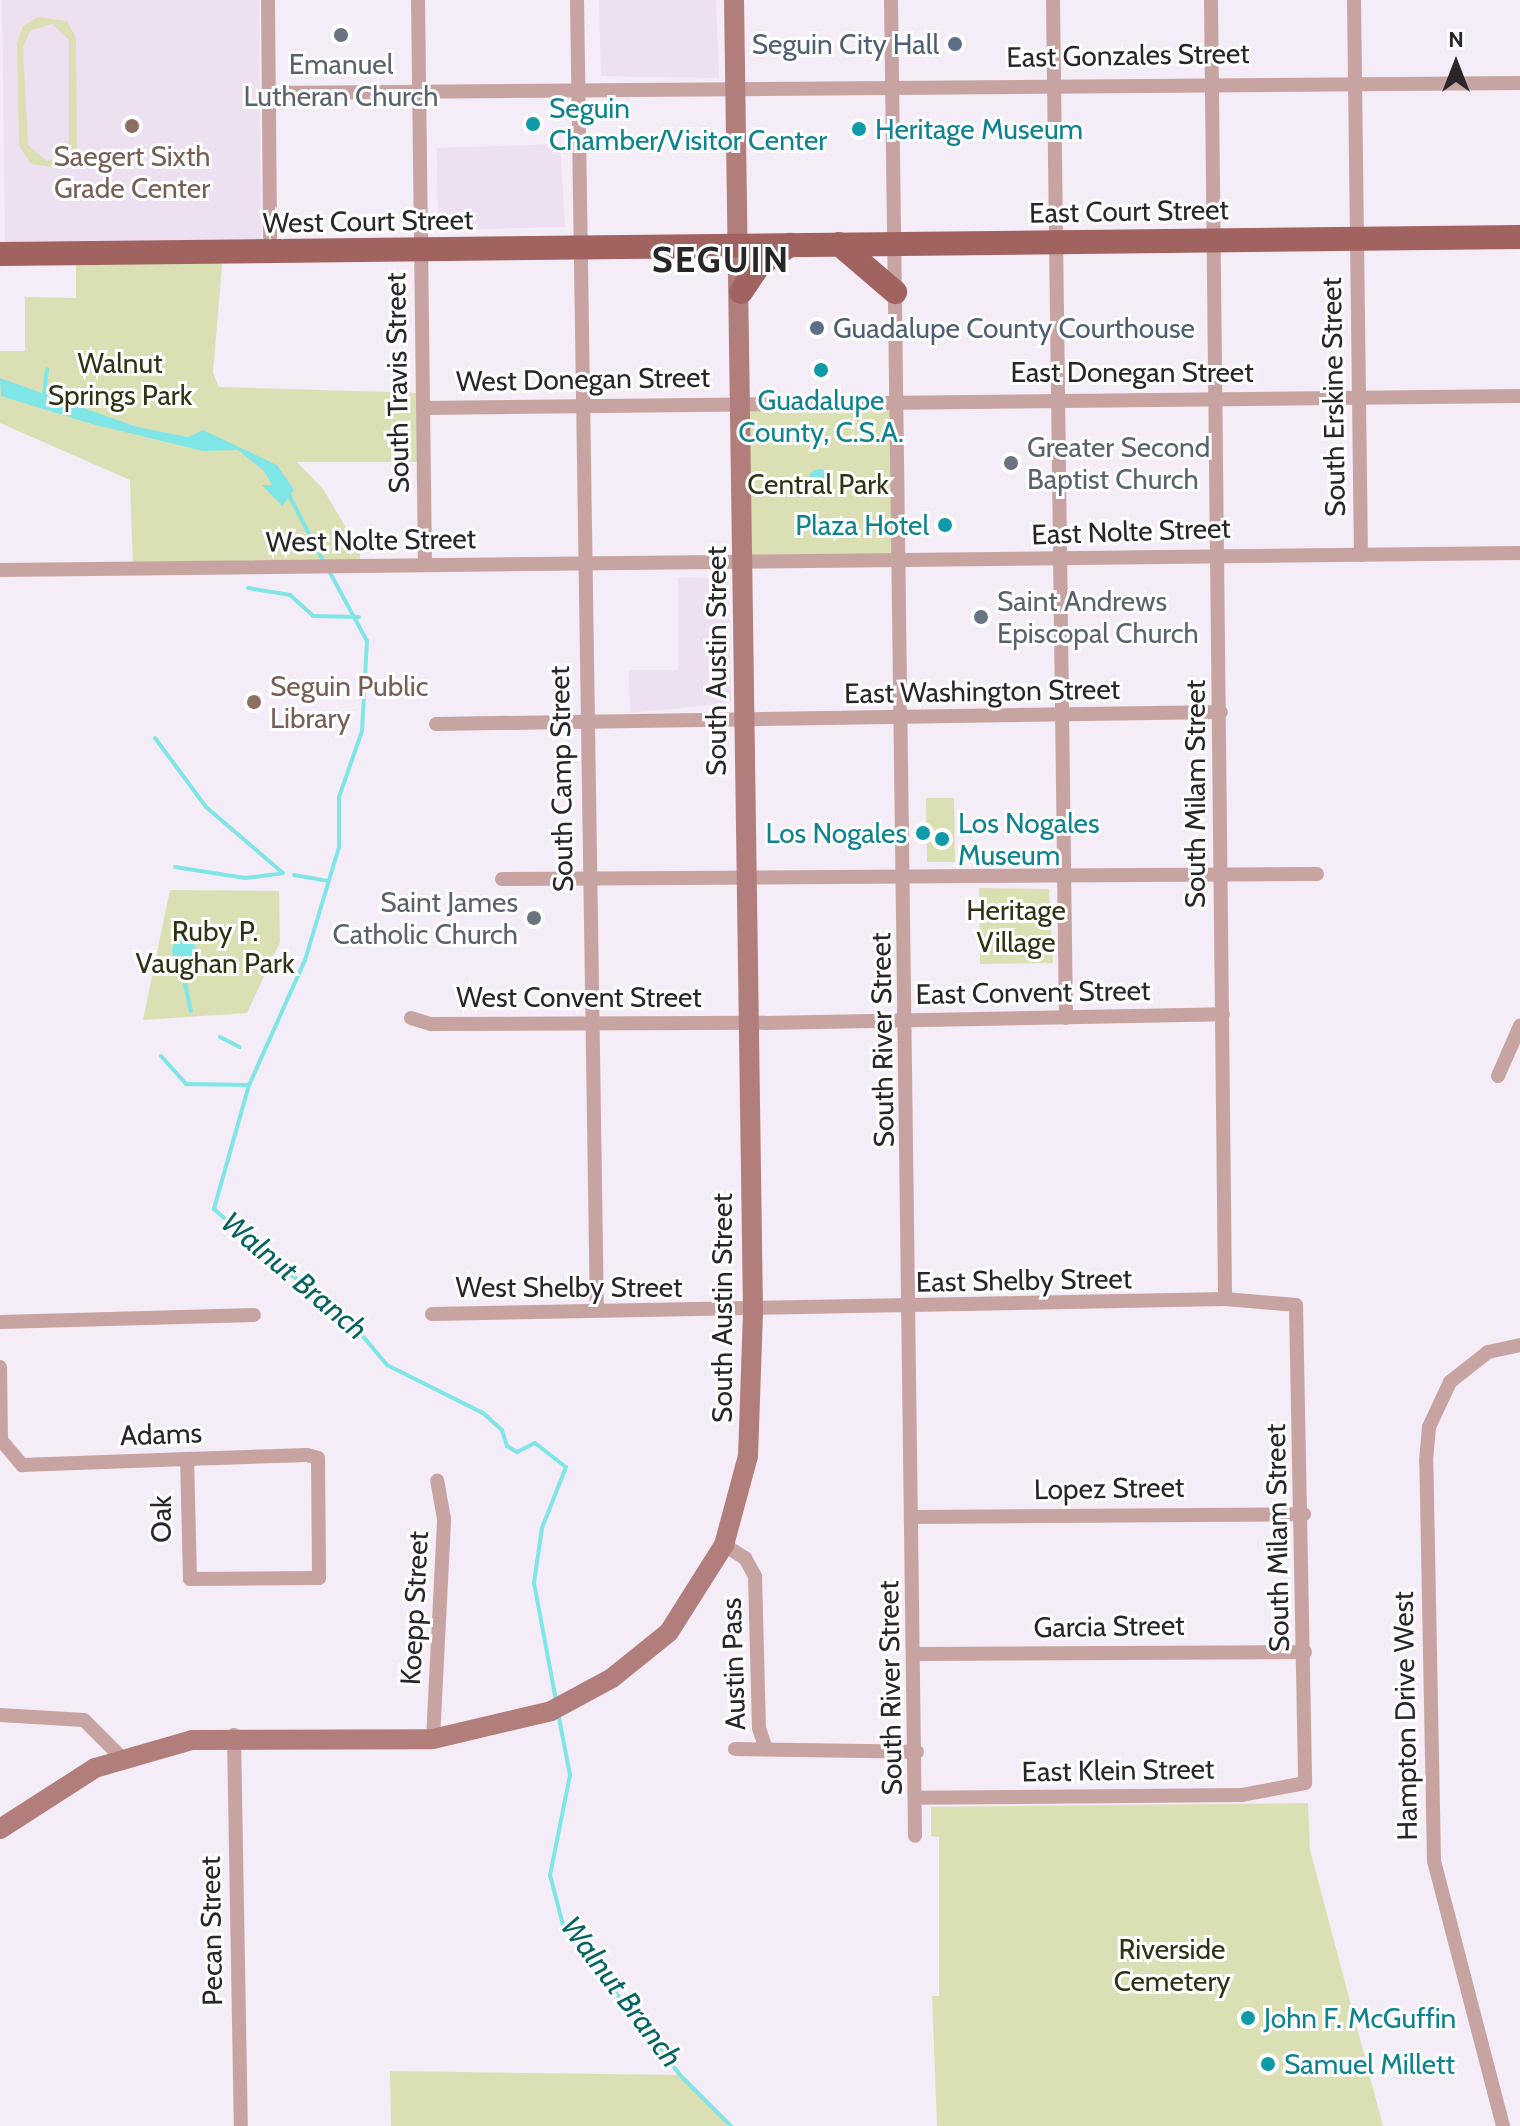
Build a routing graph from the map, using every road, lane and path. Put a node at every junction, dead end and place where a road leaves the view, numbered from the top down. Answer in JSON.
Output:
{"nodes":[{"id":1,"x":268,"y":0,"type":"edge"},
{"id":2,"x":418,"y":0,"type":"edge"},
{"id":3,"x":577,"y":0,"type":"edge"},
{"id":4,"x":734,"y":0,"type":"edge"},
{"id":5,"x":891,"y":0,"type":"edge"},
{"id":6,"x":1053,"y":0,"type":"edge"},
{"id":7,"x":1211,"y":0,"type":"edge"},
{"id":8,"x":1354,"y":0,"type":"edge"},
{"id":9,"x":1355,"y":79,"type":"junction"},
{"id":10,"x":1212,"y":81,"type":"junction"},
{"id":11,"x":1053,"y":82,"type":"junction"},
{"id":12,"x":1520,"y":83,"type":"edge"},
{"id":13,"x":893,"y":84,"type":"junction"},
{"id":14,"x":736,"y":85,"type":"junction"},
{"id":15,"x":578,"y":88,"type":"junction"},
{"id":16,"x":419,"y":92,"type":"junction"},
{"id":17,"x":268,"y":93,"type":"junction"},
{"id":18,"x":1520,"y":237,"type":"edge"},
{"id":19,"x":1356,"y":239,"type":"junction"},
{"id":20,"x":1216,"y":240,"type":"junction"},
{"id":21,"x":1057,"y":242,"type":"junction"},
{"id":22,"x":895,"y":243,"type":"junction"},
{"id":23,"x":792,"y":244,"type":"junction"},
{"id":24,"x":839,"y":244,"type":"junction"},
{"id":25,"x":738,"y":245,"type":"junction"},
{"id":26,"x":579,"y":248,"type":"junction"},
{"id":27,"x":421,"y":250,"type":"junction"},
{"id":28,"x":270,"y":253,"type":"junction"},
{"id":29,"x":0,"y":254,"type":"edge"},
{"id":30,"x":741,"y":292,"type":"junction"},
{"id":31,"x":895,"y":292,"type":"junction"},
{"id":32,"x":1520,"y":396,"type":"edge"},
{"id":33,"x":1218,"y":397,"type":"junction"},
{"id":34,"x":1359,"y":398,"type":"junction"},
{"id":35,"x":1058,"y":399,"type":"junction"},
{"id":36,"x":893,"y":401,"type":"junction"},
{"id":37,"x":743,"y":402,"type":"junction"},
{"id":38,"x":580,"y":406,"type":"junction"},
{"id":39,"x":423,"y":408,"type":"junction"},
{"id":40,"x":1520,"y":553,"type":"edge"},
{"id":41,"x":1220,"y":554,"type":"junction"},
{"id":42,"x":1361,"y":555,"type":"junction"},
{"id":43,"x":744,"y":558,"type":"junction"},
{"id":44,"x":1057,"y":560,"type":"junction"},
{"id":45,"x":583,"y":562,"type":"junction"},
{"id":46,"x":898,"y":562,"type":"junction"},
{"id":47,"x":425,"y":564,"type":"junction"},
{"id":48,"x":0,"y":570,"type":"edge"},
{"id":49,"x":1221,"y":712,"type":"junction"},
{"id":50,"x":1061,"y":717,"type":"junction"},
{"id":51,"x":745,"y":720,"type":"junction"},
{"id":52,"x":901,"y":720,"type":"junction"},
{"id":53,"x":586,"y":723,"type":"junction"},
{"id":54,"x":436,"y":724,"type":"dead end"},
{"id":55,"x":1222,"y":872,"type":"junction"},
{"id":56,"x":1317,"y":874,"type":"dead end"},
{"id":57,"x":589,"y":877,"type":"junction"},
{"id":58,"x":1064,"y":877,"type":"junction"},
{"id":59,"x":502,"y":879,"type":"dead end"},
{"id":60,"x":746,"y":879,"type":"junction"},
{"id":61,"x":905,"y":879,"type":"junction"},
{"id":62,"x":1223,"y":1014,"type":"junction"},
{"id":63,"x":411,"y":1018,"type":"dead end"},
{"id":64,"x":1066,"y":1018,"type":"junction"},
{"id":65,"x":908,"y":1020,"type":"junction"},
{"id":66,"x":749,"y":1023,"type":"junction"},
{"id":67,"x":592,"y":1024,"type":"junction"},
{"id":68,"x":1520,"y":1026,"type":"edge"},
{"id":69,"x":1498,"y":1076,"type":"dead end"},
{"id":70,"x":1225,"y":1299,"type":"junction"},
{"id":71,"x":1296,"y":1305,"type":"joint"},
{"id":72,"x":912,"y":1309,"type":"junction"},
{"id":73,"x":597,"y":1310,"type":"junction"},
{"id":74,"x":753,"y":1311,"type":"junction"},
{"id":75,"x":432,"y":1314,"type":"dead end"},
{"id":76,"x":254,"y":1315,"type":"dead end"},
{"id":77,"x":0,"y":1322,"type":"edge"},
{"id":78,"x":1520,"y":1345,"type":"edge"},
{"id":79,"x":0,"y":1367,"type":"edge"},
{"id":80,"x":187,"y":1459,"type":"junction"},
{"id":81,"x":437,"y":1481,"type":"dead end"},
{"id":82,"x":1304,"y":1514,"type":"junction"},
{"id":83,"x":914,"y":1517,"type":"junction"},
{"id":84,"x":724,"y":1545,"type":"junction"},
{"id":85,"x":190,"y":1579,"type":"joint"},
{"id":86,"x":1305,"y":1652,"type":"junction"},
{"id":87,"x":915,"y":1654,"type":"junction"},
{"id":88,"x":0,"y":1715,"type":"edge"},
{"id":89,"x":234,"y":1735,"type":"junction"},
{"id":90,"x":433,"y":1739,"type":"junction"},
{"id":91,"x":765,"y":1747,"type":"junction"},
{"id":92,"x":735,"y":1749,"type":"dead end"},
{"id":93,"x":917,"y":1752,"type":"junction"},
{"id":94,"x":122,"y":1758,"type":"junction"},
{"id":95,"x":1307,"y":1771,"type":"joint"},
{"id":96,"x":917,"y":1798,"type":"junction"},
{"id":97,"x":0,"y":1829,"type":"edge"},
{"id":98,"x":915,"y":1836,"type":"dead end"},
{"id":99,"x":241,"y":2126,"type":"edge"},
{"id":100,"x":1503,"y":2126,"type":"edge"}],
"edges":[{"from":1,"to":17,"type":"street"},
{"from":2,"to":16,"type":"street","name":"South Travis Street"},
{"from":3,"to":15,"type":"street","name":"South Camp Street"},
{"from":4,"to":14,"type":"main road","name":"South Austin Street"},
{"from":5,"to":13,"type":"street","name":"South River Street"},
{"from":6,"to":11,"type":"street"},
{"from":7,"to":10,"type":"street","name":"South Milam Street"},
{"from":8,"to":9,"type":"street","name":"South Erskine Street"},
{"from":9,"to":10,"type":"street","name":"East Gonzales Street"},
{"from":9,"to":12,"type":"street","name":"East Gonzales Street"},
{"from":9,"to":19,"type":"street","name":"South Erskine Street"},
{"from":10,"to":11,"type":"street","name":"East Gonzales Street"},
{"from":10,"to":20,"type":"street","name":"South Milam Street"},
{"from":11,"to":13,"type":"street","name":"East Gonzales Street"},
{"from":11,"to":21,"type":"street"},
{"from":13,"to":14,"type":"street","name":"East Gonzales Street"},
{"from":13,"to":22,"type":"street","name":"South River Street"},
{"from":14,"to":15,"type":"street","name":"East Gonzales Street"},
{"from":14,"to":25,"type":"main road","name":"South Austin Street"},
{"from":15,"to":16,"type":"street","name":"East Gonzales Street"},
{"from":15,"to":26,"type":"street","name":"South Camp Street"},
{"from":16,"to":17,"type":"street","name":"East Gonzales Street"},
{"from":16,"to":27,"type":"street","name":"South Travis Street"},
{"from":17,"to":28,"type":"street"},
{"from":18,"to":19,"type":"main road","name":"East Court Street"},
{"from":19,"to":20,"type":"main road","name":"East Court Street"},
{"from":19,"to":34,"type":"street","name":"South Erskine Street"},
{"from":20,"to":21,"type":"main road","name":"East Court Street"},
{"from":20,"to":33,"type":"street","name":"South Milam Street"},
{"from":21,"to":22,"type":"main road","name":"East Court Street"},
{"from":21,"to":35,"type":"street"},
{"from":22,"to":24,"type":"main road","name":"East Court Street"},
{"from":22,"to":31,"type":"street","name":"South River Street"},
{"from":23,"to":24,"type":"main road","name":"East Court Street"},
{"from":23,"to":25,"type":"main road","name":"East Court Street"},
{"from":23,"to":30,"type":"main road"},
{"from":24,"to":31,"type":"main road"},
{"from":25,"to":26,"type":"main road","name":"West Court Street"},
{"from":25,"to":30,"type":"main road","name":"South Austin Street"},
{"from":26,"to":27,"type":"main road","name":"West Court Street"},
{"from":26,"to":38,"type":"street","name":"South Camp Street"},
{"from":27,"to":28,"type":"main road","name":"West Court Street"},
{"from":27,"to":39,"type":"street","name":"South Travis Street"},
{"from":28,"to":29,"type":"main road","name":"West Court Street"},
{"from":30,"to":37,"type":"main road","name":"South Austin Street"},
{"from":31,"to":36,"type":"street","name":"South River Street"},
{"from":32,"to":34,"type":"street","name":"East Donegan Street"},
{"from":33,"to":34,"type":"street","name":"East Donegan Street"},
{"from":33,"to":35,"type":"street","name":"East Donegan Street"},
{"from":33,"to":41,"type":"street","name":"South Milam Street"},
{"from":34,"to":42,"type":"street","name":"South Erskine Street"},
{"from":35,"to":36,"type":"street","name":"East Donegan Street"},
{"from":35,"to":44,"type":"street"},
{"from":36,"to":37,"type":"street","name":"East Donegan Street"},
{"from":36,"to":46,"type":"street","name":"South River Street"},
{"from":37,"to":38,"type":"street","name":"West Donegan Street"},
{"from":37,"to":43,"type":"main road","name":"South Austin Street"},
{"from":38,"to":39,"type":"street","name":"West Donegan Street"},
{"from":38,"to":45,"type":"street","name":"South Camp Street"},
{"from":39,"to":47,"type":"street","name":"South Travis Street"},
{"from":40,"to":42,"type":"street","name":"East Nolte Street"},
{"from":41,"to":42,"type":"street","name":"East Nolte Street"},
{"from":41,"to":44,"type":"street","name":"East Nolte Street"},
{"from":41,"to":49,"type":"street","name":"South Milam Street"},
{"from":43,"to":45,"type":"street","name":"West Nolte Street"},
{"from":43,"to":46,"type":"street","name":"East Nolte Street"},
{"from":43,"to":51,"type":"main road","name":"South Austin Street"},
{"from":44,"to":46,"type":"street","name":"East Nolte Street"},
{"from":44,"to":50,"type":"street"},
{"from":45,"to":47,"type":"street","name":"West Nolte Street"},
{"from":45,"to":53,"type":"street","name":"South Camp Street"},
{"from":46,"to":52,"type":"street","name":"South River Street"},
{"from":47,"to":48,"type":"street","name":"West Nolte Street"},
{"from":49,"to":50,"type":"street","name":"East Washington Street"},
{"from":49,"to":55,"type":"street","name":"South Milam Street"},
{"from":50,"to":52,"type":"street","name":"East Washington Street"},
{"from":50,"to":58,"type":"street"},
{"from":51,"to":52,"type":"street","name":"East Washington Street"},
{"from":51,"to":53,"type":"street","name":"East Washington Street"},
{"from":51,"to":60,"type":"main road","name":"South Austin Street"},
{"from":52,"to":61,"type":"street","name":"South River Street"},
{"from":53,"to":54,"type":"street","name":"East Washington Street"},
{"from":53,"to":57,"type":"street","name":"South Camp Street"},
{"from":55,"to":56,"type":"street"},
{"from":55,"to":58,"type":"street"},
{"from":55,"to":62,"type":"street","name":"South Milam Street"},
{"from":57,"to":59,"type":"street"},
{"from":57,"to":60,"type":"street"},
{"from":57,"to":67,"type":"street","name":"South Camp Street"},
{"from":58,"to":61,"type":"street"},
{"from":58,"to":64,"type":"street"},
{"from":60,"to":61,"type":"street"},
{"from":60,"to":66,"type":"main road","name":"South Austin Street"},
{"from":61,"to":65,"type":"street","name":"South River Street"},
{"from":62,"to":64,"type":"street","name":"East Convent Street"},
{"from":62,"to":70,"type":"street","name":"South Milam Street"},
{"from":63,"to":67,"type":"street","name":"West Convent Street"},
{"from":64,"to":65,"type":"street","name":"East Convent Street"},
{"from":65,"to":66,"type":"street","name":"East Convent Street"},
{"from":65,"to":72,"type":"street","name":"South River Street"},
{"from":66,"to":67,"type":"street","name":"West Convent Street"},
{"from":66,"to":74,"type":"main road","name":"South Austin Street"},
{"from":67,"to":73,"type":"street","name":"South Camp Street"},
{"from":68,"to":69,"type":"street"},
{"from":70,"to":71,"type":"street","name":"East Shelby Street"},
{"from":70,"to":72,"type":"street","name":"East Shelby Street"},
{"from":71,"to":82,"type":"street","name":"South Milam Street"},
{"from":72,"to":74,"type":"street","name":"East Shelby Street"},
{"from":72,"to":83,"type":"street","name":"South River Street"},
{"from":73,"to":74,"type":"street","name":"West Shelby Street"},
{"from":73,"to":75,"type":"street","name":"West Shelby Street"},
{"from":74,"to":84,"type":"main road","name":"South Austin Street"},
{"from":76,"to":77,"type":"street"},
{"from":78,"to":100,"type":"street","name":"Hampton Drive West"},
{"from":79,"to":80,"type":"street","name":"Adams"},
{"from":80,"to":85,"type":"street","name":"Oak"},
{"from":80,"to":85,"type":"street","name":"Adams"},
{"from":81,"to":90,"type":"street","name":"Koepp Street"},
{"from":82,"to":83,"type":"street","name":"Lopez Street"},
{"from":82,"to":86,"type":"street","name":"South Milam Street"},
{"from":83,"to":87,"type":"street","name":"South River Street"},
{"from":84,"to":90,"type":"main road","name":"South Austin Street"},
{"from":84,"to":91,"type":"street","name":"Austin Pass"},
{"from":86,"to":87,"type":"street","name":"Garcia Street"},
{"from":86,"to":95,"type":"street","name":"South Milam Street"},
{"from":87,"to":93,"type":"street","name":"South River Street"},
{"from":88,"to":94,"type":"street"},
{"from":89,"to":90,"type":"main road","name":"South Austin Street"},
{"from":89,"to":94,"type":"main road","name":"South Austin Street"},
{"from":89,"to":99,"type":"street","name":"Pecan Street"},
{"from":91,"to":92,"type":"street"},
{"from":91,"to":93,"type":"street"},
{"from":93,"to":96,"type":"street","name":"South River Street"},
{"from":94,"to":97,"type":"main road","name":"South Austin Street"},
{"from":95,"to":96,"type":"street","name":"East Klein Street"},
{"from":96,"to":98,"type":"street","name":"South River Street"}]}
